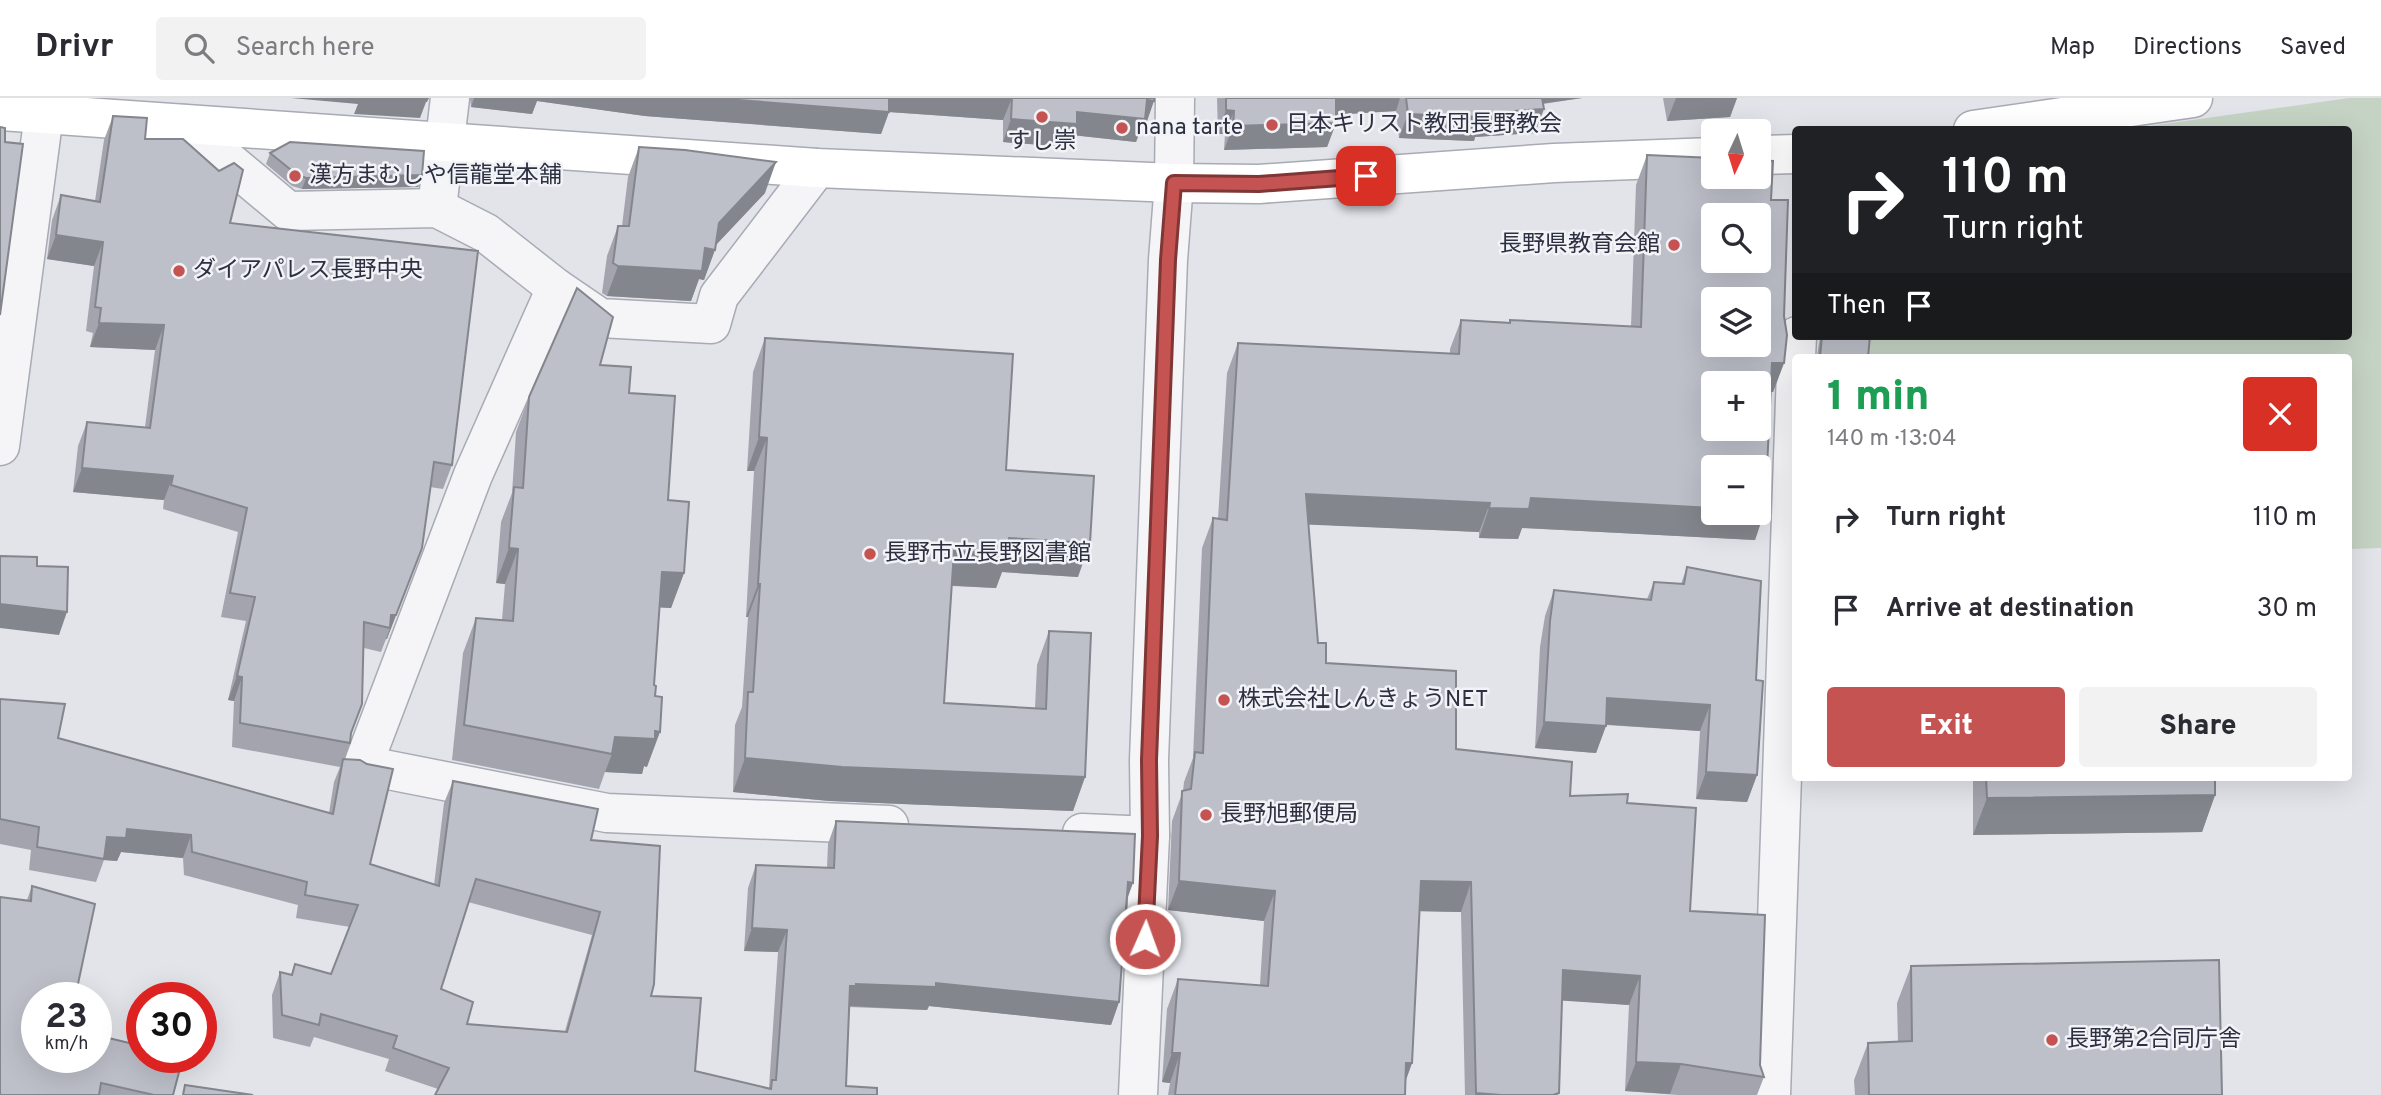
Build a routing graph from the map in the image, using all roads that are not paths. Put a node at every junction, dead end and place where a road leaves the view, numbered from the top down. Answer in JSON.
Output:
{"nodes":[{"id":1,"x":450,"y":98,"type":"edge"},
{"id":2,"x":1175,"y":98,"type":"edge"},
{"id":3,"x":2193,"y":98,"type":"edge"},
{"id":4,"x":0,"y":111,"type":"edge"},
{"id":5,"x":44,"y":114,"type":"junction"},
{"id":6,"x":184,"y":124,"type":"junction"},
{"id":7,"x":2000,"y":126,"type":"edge"},
{"id":8,"x":444,"y":142,"type":"junction"},
{"id":9,"x":1792,"y":154,"type":"edge"},
{"id":10,"x":1771,"y":155,"type":"edge"},
{"id":11,"x":1701,"y":157,"type":"edge"},
{"id":12,"x":817,"y":168,"type":"junction"},
{"id":13,"x":1174,"y":183,"type":"junction"},
{"id":14,"x":437,"y":208,"type":"junction"},
{"id":15,"x":556,"y":288,"type":"junction"},
{"id":16,"x":0,"y":446,"type":"edge"},
{"id":17,"x":1792,"y":487,"type":"edge"},
{"id":18,"x":927,"y":827,"type":"edge"},
{"id":19,"x":1052,"y":832,"type":"edge"},
{"id":20,"x":1150,"y":836,"type":"junction"},
{"id":21,"x":1138,"y":1095,"type":"edge"},
{"id":22,"x":1771,"y":1095,"type":"edge"}],
"edges":[{"from":1,"to":8,"type":"street"},
{"from":2,"to":13,"type":"street"},
{"from":3,"to":7,"type":"street"},
{"from":4,"to":5,"type":"street"},
{"from":5,"to":6,"type":"street"},
{"from":5,"to":16,"type":"street"},
{"from":6,"to":8,"type":"street"},
{"from":6,"to":14,"type":"street"},
{"from":8,"to":12,"type":"street"},
{"from":8,"to":14,"type":"street"},
{"from":9,"to":10,"type":"street"},
{"from":11,"to":13,"type":"street"},
{"from":12,"to":13,"type":"street"},
{"from":12,"to":15,"type":"street"},
{"from":13,"to":20,"type":"street"},
{"from":14,"to":15,"type":"street"},
{"from":15,"to":18,"type":"street"},
{"from":17,"to":22,"type":"street"},
{"from":19,"to":20,"type":"street"},
{"from":20,"to":21,"type":"street"}]}
